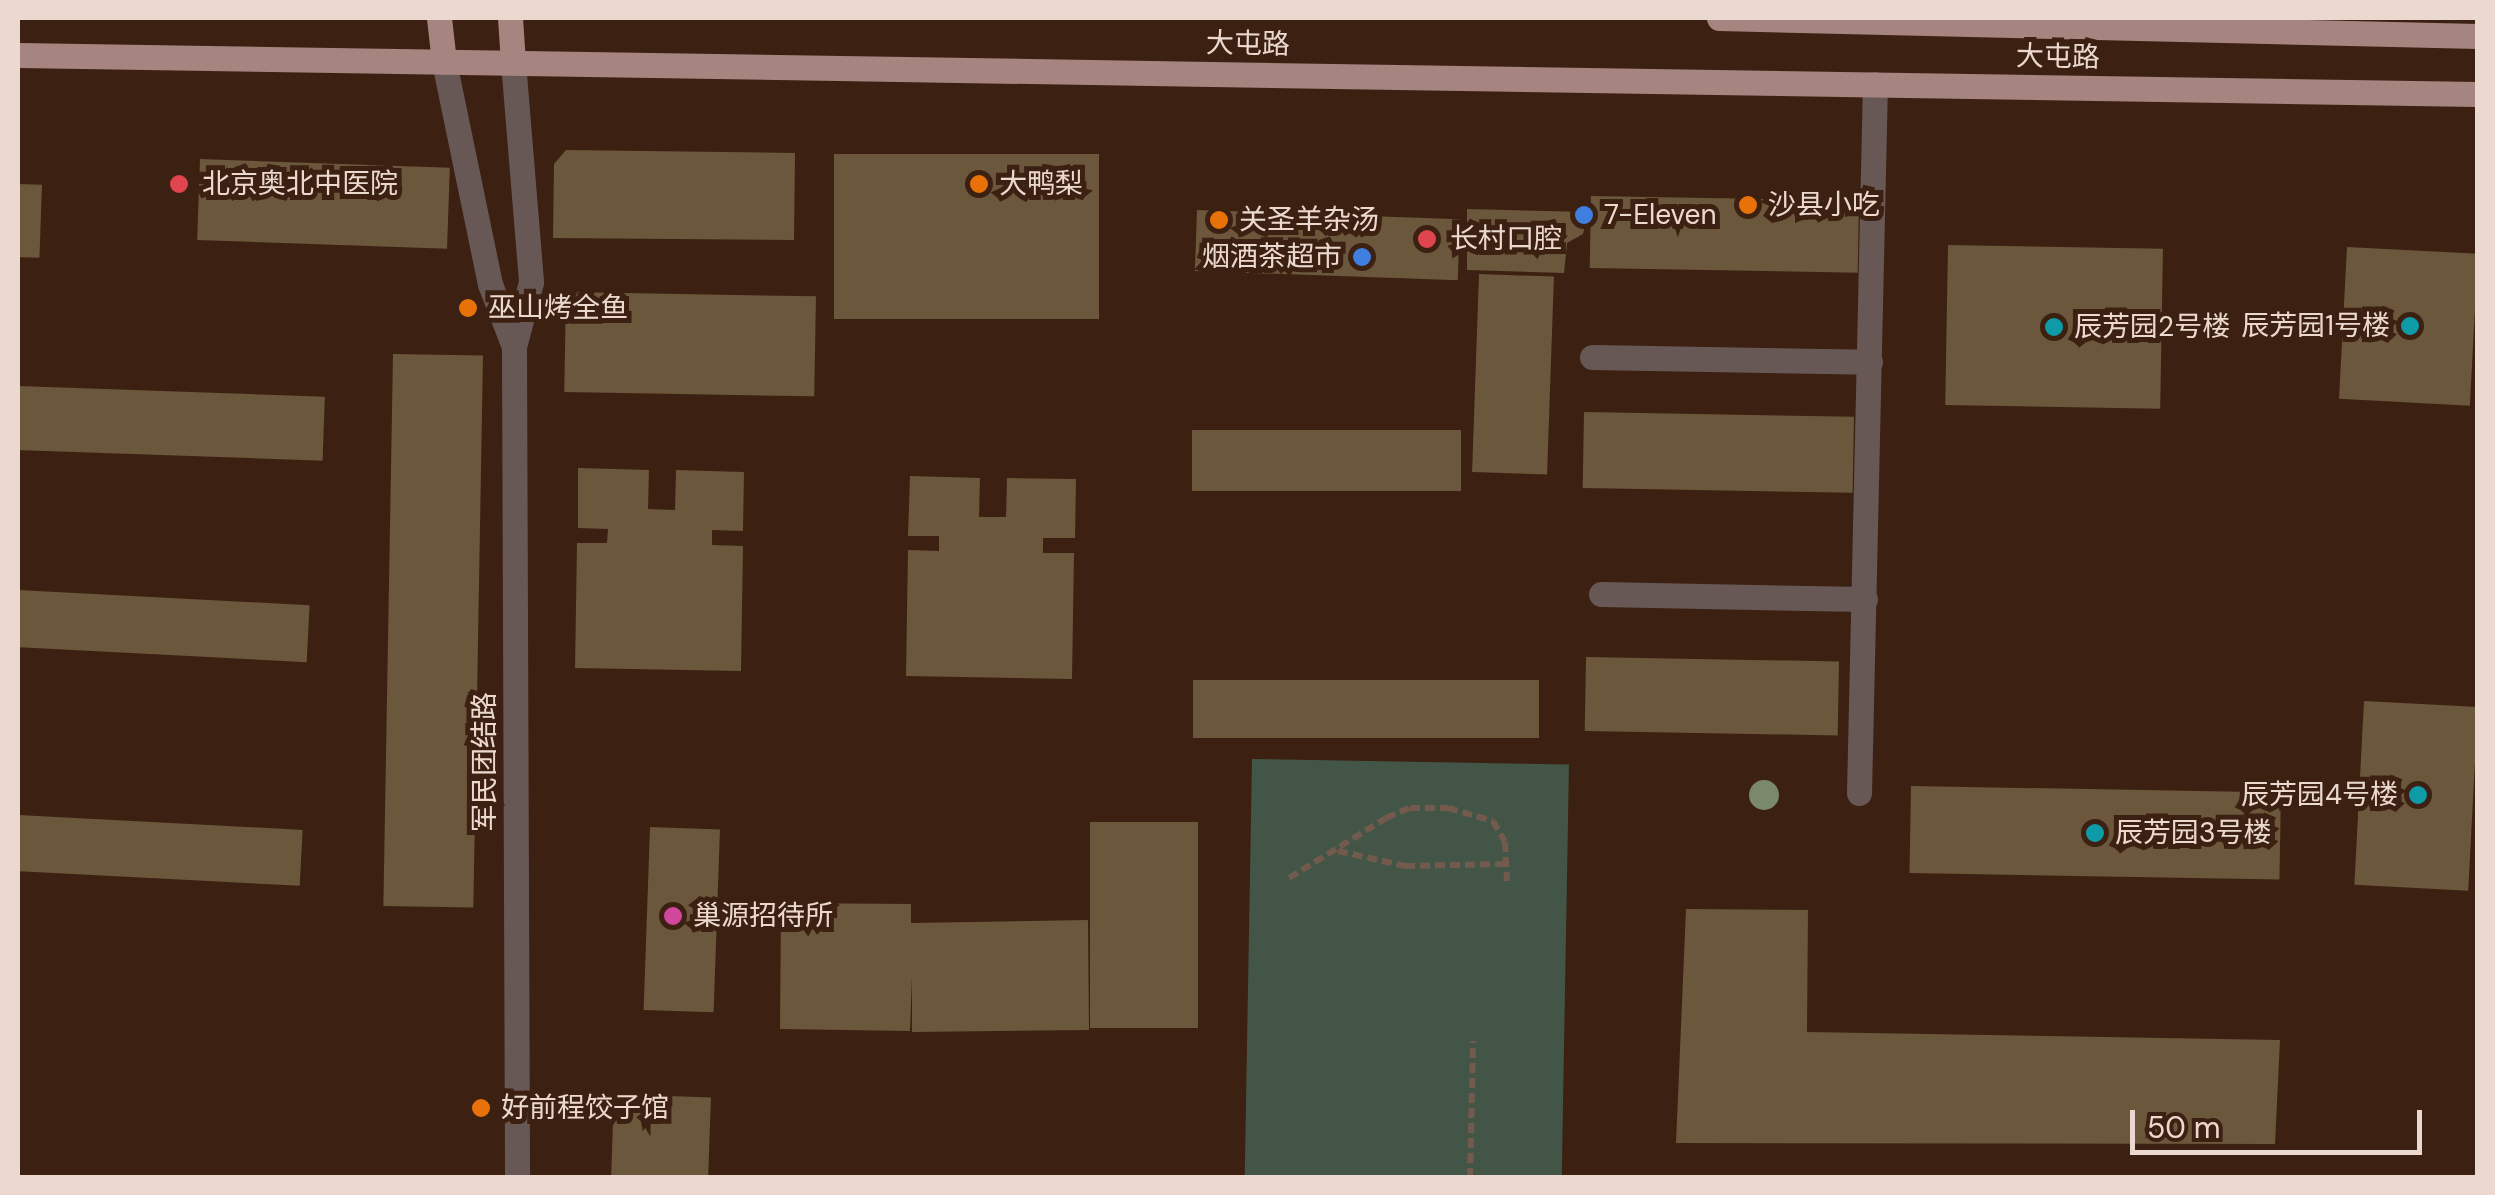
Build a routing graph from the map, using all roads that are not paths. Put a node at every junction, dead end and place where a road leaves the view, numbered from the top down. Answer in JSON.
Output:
{"nodes":[{"id":1,"x":439,"y":18,"type":"edge"},
{"id":2,"x":510,"y":18,"type":"edge"},
{"id":3,"x":1720,"y":18,"type":"edge"},
{"id":4,"x":2312,"y":25,"type":"edge"},
{"id":5,"x":2478,"y":36,"type":"edge"},
{"id":6,"x":18,"y":56,"type":"edge"},
{"id":7,"x":444,"y":62,"type":"junction"},
{"id":8,"x":513,"y":62,"type":"junction"},
{"id":9,"x":1875,"y":84,"type":"junction"},
{"id":10,"x":2478,"y":94,"type":"edge"},
{"id":11,"x":514,"y":346,"type":"junction"},
{"id":12,"x":1592,"y":357,"type":"dead end"},
{"id":13,"x":1870,"y":362,"type":"junction"},
{"id":14,"x":1601,"y":594,"type":"dead end"},
{"id":15,"x":1865,"y":599,"type":"junction"},
{"id":16,"x":1859,"y":793,"type":"dead end"},
{"id":17,"x":516,"y":1178,"type":"edge"}],
"edges":[{"from":1,"to":7,"type":"main road"},
{"from":2,"to":8,"type":"main road"},
{"from":3,"to":4,"type":"main road","name":"大屯路"},
{"from":4,"to":5,"type":"main road","name":"大屯路"},
{"from":6,"to":7,"type":"main road","name":"大屯路"},
{"from":7,"to":8,"type":"main road","name":"大屯路"},
{"from":7,"to":11,"type":"street","name":"军民团结路"},
{"from":8,"to":9,"type":"main road","name":"大屯路"},
{"from":8,"to":11,"type":"street","name":"军民团结路"},
{"from":9,"to":10,"type":"main road","name":"大屯路"},
{"from":9,"to":13,"type":"street"},
{"from":11,"to":17,"type":"street","name":"军民团结路"},
{"from":12,"to":13,"type":"street"},
{"from":13,"to":15,"type":"street"},
{"from":14,"to":15,"type":"street"},
{"from":15,"to":16,"type":"street"}]}
